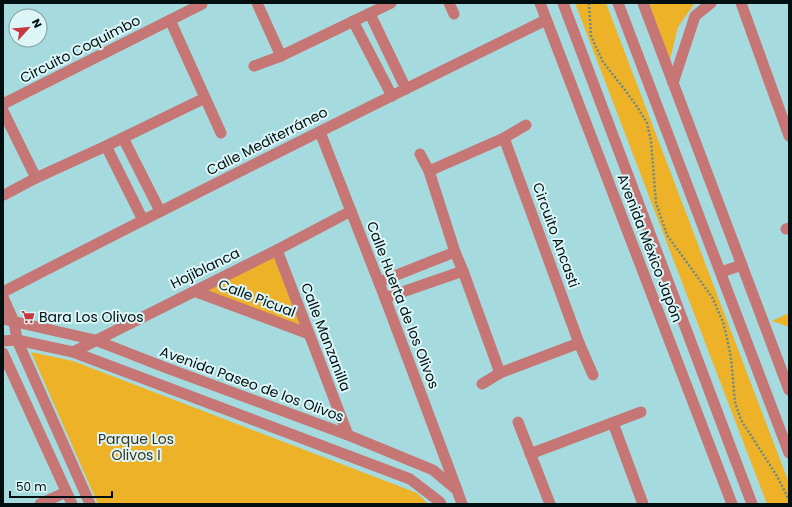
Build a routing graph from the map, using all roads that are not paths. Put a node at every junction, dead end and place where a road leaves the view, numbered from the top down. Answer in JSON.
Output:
{"nodes":[{"id":1,"x":258,"y":3,"type":"edge"},
{"id":2,"x":391,"y":3,"type":"edge"},
{"id":3,"x":450,"y":3,"type":"edge"},
{"id":4,"x":540,"y":3,"type":"edge"},
{"id":5,"x":563,"y":3,"type":"edge"},
{"id":6,"x":618,"y":3,"type":"edge"},
{"id":7,"x":643,"y":3,"type":"edge"},
{"id":8,"x":712,"y":3,"type":"edge"},
{"id":9,"x":740,"y":3,"type":"edge"},
{"id":10,"x":202,"y":4,"type":"dead end"},
{"id":11,"x":370,"y":14,"type":"junction"},
{"id":12,"x":454,"y":14,"type":"dead end"},
{"id":13,"x":170,"y":20,"type":"junction"},
{"id":14,"x":546,"y":20,"type":"junction"},
{"id":15,"x":353,"y":21,"type":"junction"},
{"id":16,"x":280,"y":56,"type":"junction"},
{"id":17,"x":254,"y":66,"type":"dead end"},
{"id":18,"x":673,"y":83,"type":"junction"},
{"id":19,"x":406,"y":89,"type":"junction"},
{"id":20,"x":392,"y":96,"type":"junction"},
{"id":21,"x":205,"y":98,"type":"junction"},
{"id":22,"x":3,"y":104,"type":"edge"},
{"id":23,"x":3,"y":111,"type":"edge"},
{"id":24,"x":526,"y":125,"type":"dead end"},
{"id":25,"x":320,"y":132,"type":"junction"},
{"id":26,"x":220,"y":133,"type":"dead end"},
{"id":27,"x":789,"y":136,"type":"edge"},
{"id":28,"x":123,"y":138,"type":"junction"},
{"id":29,"x":504,"y":138,"type":"junction"},
{"id":30,"x":106,"y":146,"type":"junction"},
{"id":31,"x":420,"y":154,"type":"dead end"},
{"id":32,"x":429,"y":171,"type":"junction"},
{"id":33,"x":36,"y":178,"type":"junction"},
{"id":34,"x":4,"y":195,"type":"edge"},
{"id":35,"x":160,"y":211,"type":"junction"},
{"id":36,"x":351,"y":211,"type":"junction"},
{"id":37,"x":143,"y":220,"type":"junction"},
{"id":38,"x":277,"y":250,"type":"junction"},
{"id":39,"x":455,"y":252,"type":"junction"},
{"id":40,"x":742,"y":265,"type":"junction"},
{"id":41,"x":463,"y":271,"type":"junction"},
{"id":42,"x":721,"y":272,"type":"junction"},
{"id":43,"x":378,"y":282,"type":"junction"},
{"id":44,"x":194,"y":291,"type":"junction"},
{"id":45,"x":3,"y":292,"type":"edge"},
{"id":46,"x":3,"y":297,"type":"edge"},
{"id":47,"x":385,"y":298,"type":"junction"},
{"id":48,"x":3,"y":319,"type":"edge"},
{"id":49,"x":14,"y":322,"type":"junction"},
{"id":50,"x":309,"y":334,"type":"junction"},
{"id":51,"x":17,"y":340,"type":"junction"},
{"id":52,"x":95,"y":340,"type":"junction"},
{"id":53,"x":3,"y":341,"type":"edge"},
{"id":54,"x":579,"y":343,"type":"junction"},
{"id":55,"x":73,"y":352,"type":"junction"},
{"id":56,"x":3,"y":353,"type":"edge"},
{"id":57,"x":500,"y":373,"type":"junction"},
{"id":58,"x":592,"y":375,"type":"dead end"},
{"id":59,"x":482,"y":384,"type":"dead end"},
{"id":60,"x":789,"y":390,"type":"edge"},
{"id":61,"x":641,"y":412,"type":"dead end"},
{"id":62,"x":518,"y":422,"type":"dead end"},
{"id":63,"x":613,"y":423,"type":"junction"},
{"id":64,"x":348,"y":435,"type":"junction"},
{"id":65,"x":789,"y":453,"type":"edge"},
{"id":66,"x":530,"y":454,"type":"junction"},
{"id":67,"x":457,"y":490,"type":"junction"},
{"id":68,"x":66,"y":492,"type":"junction"},
{"id":69,"x":40,"y":504,"type":"edge"},
{"id":70,"x":72,"y":504,"type":"edge"},
{"id":71,"x":90,"y":504,"type":"edge"},
{"id":72,"x":441,"y":504,"type":"edge"},
{"id":73,"x":462,"y":504,"type":"edge"},
{"id":74,"x":550,"y":504,"type":"edge"},
{"id":75,"x":643,"y":504,"type":"edge"},
{"id":76,"x":732,"y":504,"type":"edge"},
{"id":77,"x":752,"y":504,"type":"edge"}],
"edges":[{"from":1,"to":16,"type":"street"},
{"from":2,"to":11,"type":"street"},
{"from":3,"to":12,"type":"street"},
{"from":4,"to":14,"type":"street","name":"Avenida México Japón"},
{"from":5,"to":77,"type":"street","name":"Avenida México Japón"},
{"from":6,"to":42,"type":"street"},
{"from":7,"to":18,"type":"street"},
{"from":8,"to":18,"type":"street"},
{"from":9,"to":27,"type":"street"},
{"from":10,"to":13,"type":"street","name":"Circuito Coquimbo"},
{"from":11,"to":15,"type":"street"},
{"from":11,"to":19,"type":"street"},
{"from":13,"to":21,"type":"street"},
{"from":13,"to":22,"type":"street","name":"Circuito Coquimbo"},
{"from":14,"to":19,"type":"street","name":"Calle Mediterráneo"},
{"from":14,"to":76,"type":"street","name":"Avenida México Japón"},
{"from":15,"to":16,"type":"street"},
{"from":15,"to":20,"type":"street"},
{"from":16,"to":17,"type":"street"},
{"from":18,"to":40,"type":"street"},
{"from":19,"to":20,"type":"street","name":"Calle Mediterráneo"},
{"from":20,"to":25,"type":"street","name":"Calle Mediterráneo"},
{"from":21,"to":26,"type":"street"},
{"from":21,"to":28,"type":"street"},
{"from":23,"to":33,"type":"street"},
{"from":24,"to":29,"type":"street"},
{"from":25,"to":35,"type":"street","name":"Calle Mediterráneo"},
{"from":25,"to":36,"type":"street","name":"Calle Huerta de los Olivos"},
{"from":28,"to":30,"type":"street"},
{"from":28,"to":35,"type":"street"},
{"from":29,"to":32,"type":"street"},
{"from":29,"to":54,"type":"street","name":"Circuito Ancasti"},
{"from":30,"to":33,"type":"street"},
{"from":30,"to":37,"type":"street"},
{"from":31,"to":32,"type":"street"},
{"from":32,"to":39,"type":"street"},
{"from":33,"to":34,"type":"street"},
{"from":35,"to":37,"type":"street","name":"Calle Mediterráneo"},
{"from":36,"to":38,"type":"street","name":"Hojiblanca"},
{"from":36,"to":43,"type":"street","name":"Calle Huerta de los Olivos"},
{"from":37,"to":45,"type":"street","name":"Calle Mediterráneo"},
{"from":38,"to":44,"type":"street","name":"Hojiblanca"},
{"from":38,"to":50,"type":"street","name":"Calle Manzanilla"},
{"from":39,"to":41,"type":"street"},
{"from":39,"to":43,"type":"street"},
{"from":40,"to":42,"type":"street"},
{"from":40,"to":60,"type":"street"},
{"from":41,"to":47,"type":"street"},
{"from":41,"to":57,"type":"street"},
{"from":42,"to":65,"type":"street"},
{"from":43,"to":47,"type":"street","name":"Calle Huerta de los Olivos"},
{"from":44,"to":50,"type":"street","name":"Calle Picual"},
{"from":44,"to":52,"type":"street","name":"Hojiblanca"},
{"from":46,"to":49,"type":"street"},
{"from":47,"to":67,"type":"street","name":"Calle Huerta de los Olivos"},
{"from":48,"to":49,"type":"street","name":"Avenida Paseo de los Olivos"},
{"from":49,"to":51,"type":"street"},
{"from":49,"to":52,"type":"street","name":"Avenida Paseo de los Olivos"},
{"from":50,"to":64,"type":"street","name":"Calle Manzanilla"},
{"from":51,"to":53,"type":"street"},
{"from":51,"to":55,"type":"street"},
{"from":51,"to":71,"type":"street"},
{"from":52,"to":55,"type":"street","name":"Hojiblanca"},
{"from":52,"to":64,"type":"street","name":"Avenida Paseo de los Olivos"},
{"from":54,"to":57,"type":"street"},
{"from":54,"to":58,"type":"street","name":"Circuito Ancasti"},
{"from":55,"to":72,"type":"street"},
{"from":56,"to":68,"type":"street"},
{"from":57,"to":59,"type":"street"},
{"from":61,"to":63,"type":"street"},
{"from":62,"to":66,"type":"street"},
{"from":63,"to":66,"type":"street"},
{"from":63,"to":75,"type":"street"},
{"from":64,"to":67,"type":"street","name":"Avenida Paseo de los Olivos"},
{"from":66,"to":74,"type":"street"},
{"from":67,"to":73,"type":"street"},
{"from":68,"to":69,"type":"street"},
{"from":68,"to":70,"type":"street"}]}
